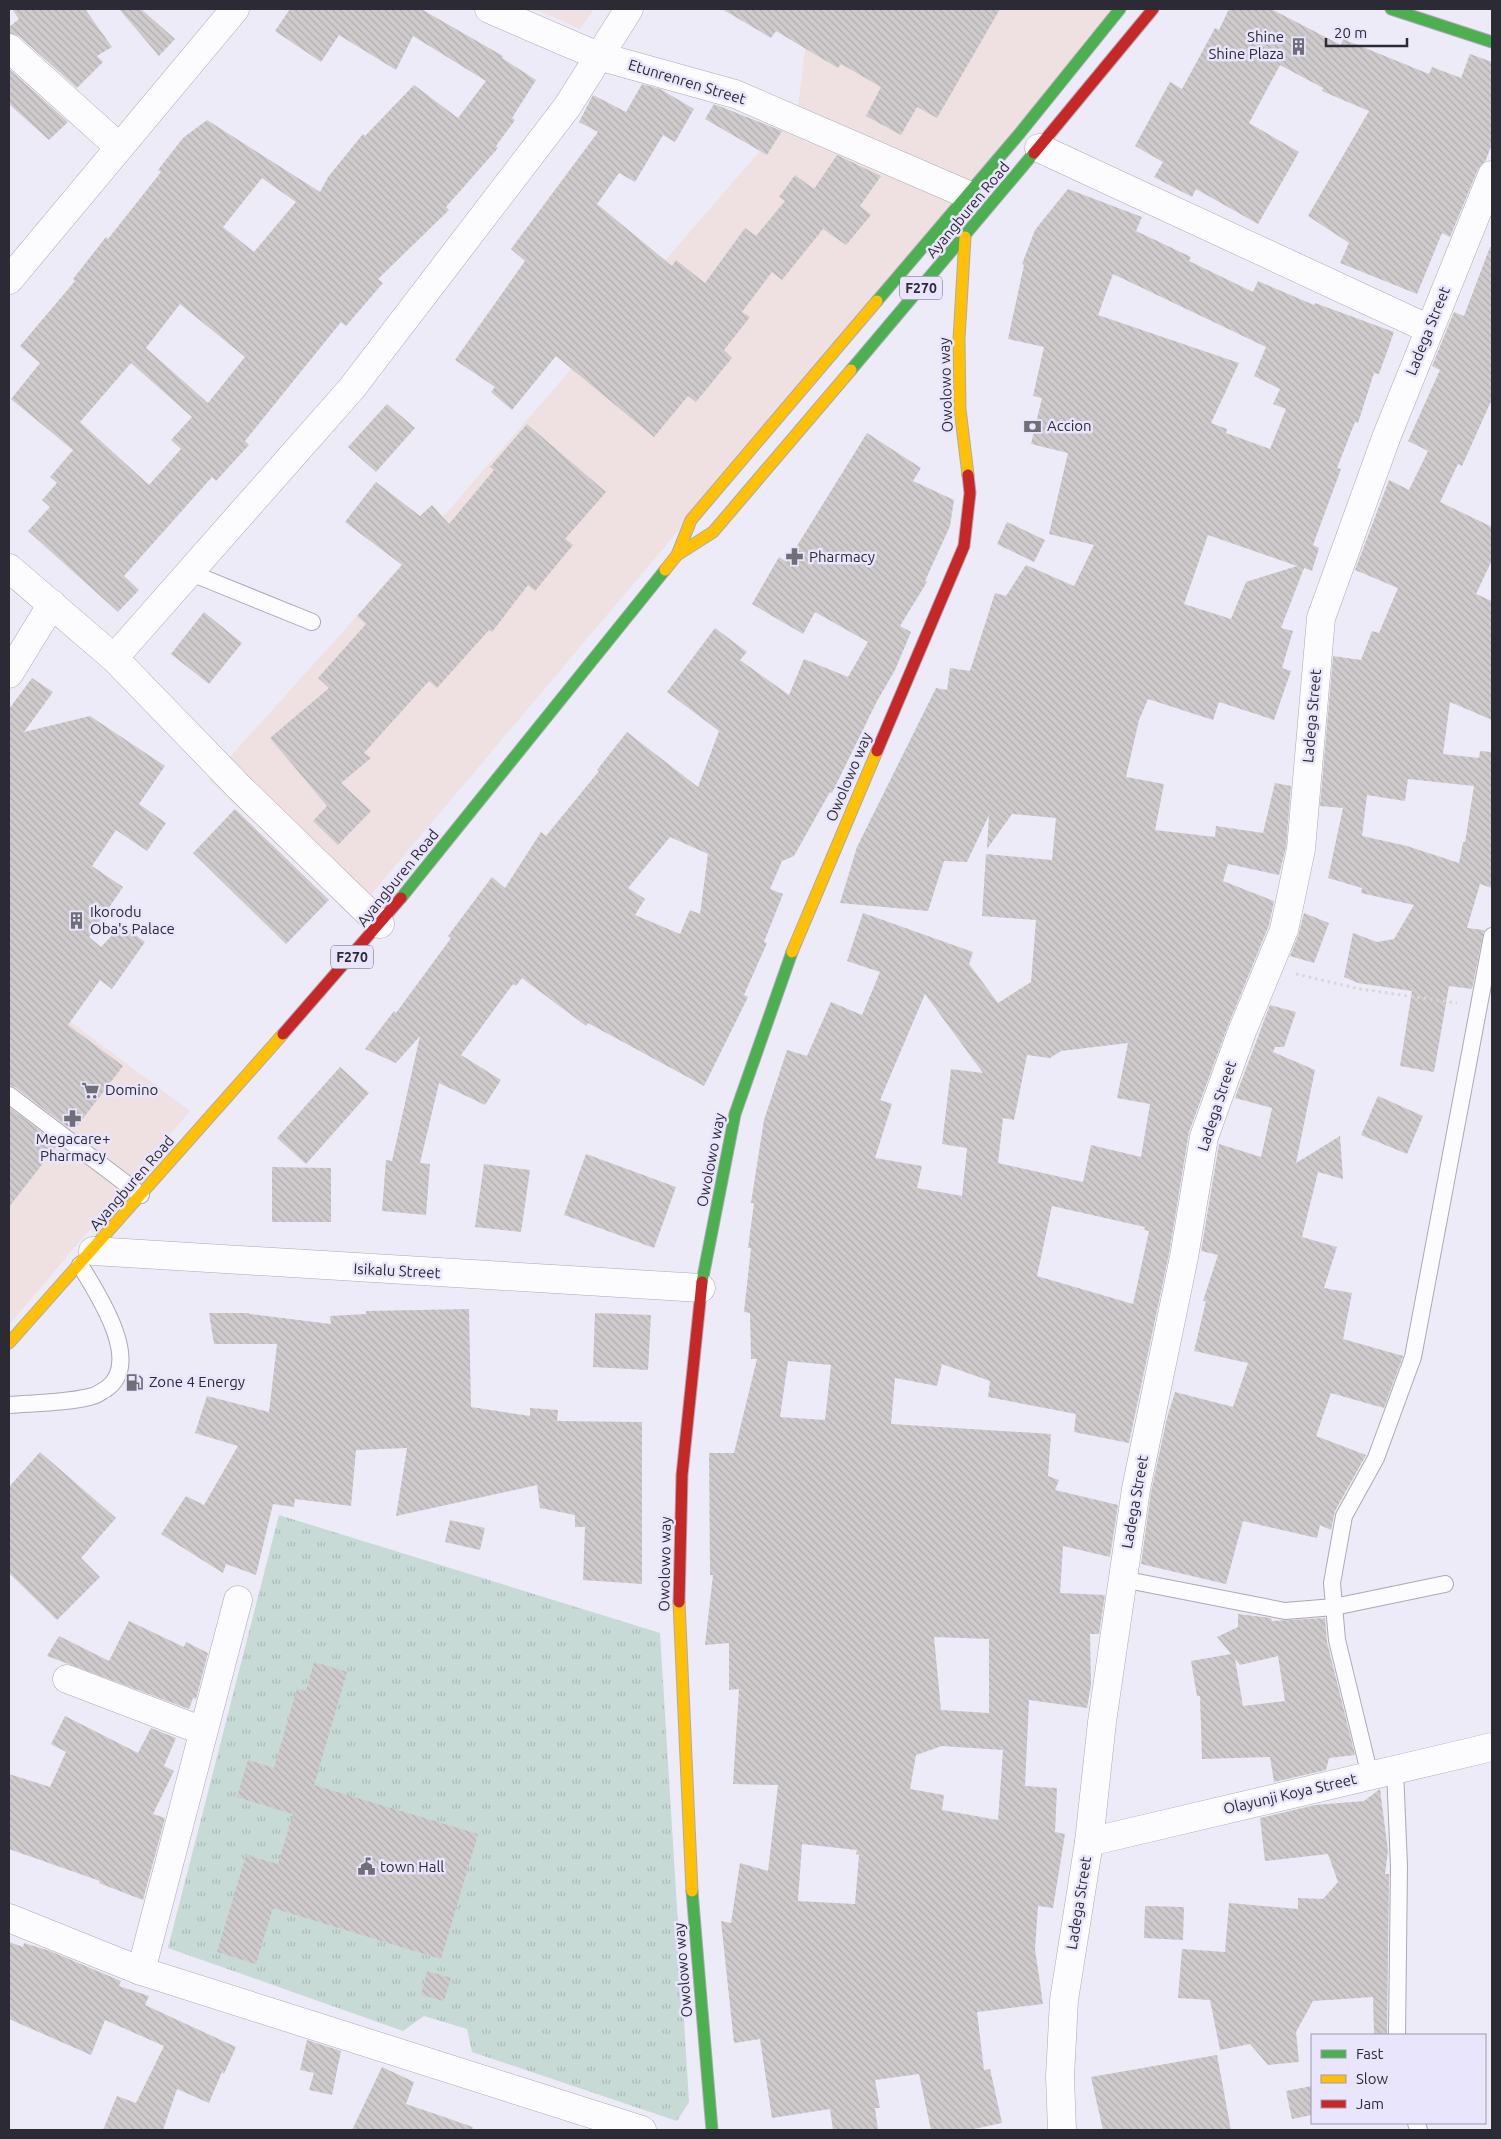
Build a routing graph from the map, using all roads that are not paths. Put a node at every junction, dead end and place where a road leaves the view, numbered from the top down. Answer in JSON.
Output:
{"nodes":[{"id":1,"x":234,"y":9,"type":"edge"},
{"id":2,"x":489,"y":9,"type":"edge"},
{"id":3,"x":629,"y":9,"type":"edge"},
{"id":4,"x":1120,"y":9,"type":"edge"},
{"id":5,"x":1153,"y":9,"type":"edge"},
{"id":6,"x":1391,"y":9,"type":"edge"},
{"id":7,"x":1492,"y":42,"type":"edge"},
{"id":8,"x":9,"y":48,"type":"edge"},
{"id":9,"x":598,"y":56,"type":"junction"},
{"id":10,"x":119,"y":147,"type":"junction"},
{"id":11,"x":1039,"y":148,"type":"junction"},
{"id":12,"x":1492,"y":175,"type":"edge"},
{"id":13,"x":966,"y":194,"type":"junction"},
{"id":14,"x":965,"y":237,"type":"junction"},
{"id":15,"x":9,"y":280,"type":"edge"},
{"id":16,"x":1428,"y":329,"type":"junction"},
{"id":17,"x":677,"y":555,"type":"junction"},
{"id":18,"x":9,"y":568,"type":"edge"},
{"id":19,"x":191,"y":572,"type":"junction"},
{"id":20,"x":52,"y":604,"type":"junction"},
{"id":21,"x":312,"y":622,"type":"dead end"},
{"id":22,"x":114,"y":658,"type":"junction"},
{"id":23,"x":9,"y":674,"type":"edge"},
{"id":24,"x":380,"y":924,"type":"junction"},
{"id":25,"x":1492,"y":936,"type":"edge"},
{"id":26,"x":9,"y":1095,"type":"edge"},
{"id":27,"x":141,"y":1195,"type":"junction"},
{"id":28,"x":87,"y":1258,"type":"junction"},
{"id":29,"x":701,"y":1288,"type":"junction"},
{"id":30,"x":9,"y":1343,"type":"edge"},
{"id":31,"x":9,"y":1405,"type":"edge"},
{"id":32,"x":1122,"y":1579,"type":"junction"},
{"id":33,"x":1444,"y":1584,"type":"dead end"},
{"id":34,"x":238,"y":1600,"type":"dead end"},
{"id":35,"x":1334,"y":1607,"type":"junction"},
{"id":36,"x":67,"y":1679,"type":"dead end"},
{"id":37,"x":204,"y":1731,"type":"junction"},
{"id":38,"x":1492,"y":1747,"type":"edge"},
{"id":39,"x":1383,"y":1773,"type":"junction"},
{"id":40,"x":1088,"y":1842,"type":"junction"},
{"id":41,"x":9,"y":1918,"type":"edge"},
{"id":42,"x":141,"y":1971,"type":"junction"},
{"id":43,"x":1398,"y":2034,"type":"edge"},
{"id":44,"x":642,"y":2130,"type":"edge"},
{"id":45,"x":712,"y":2130,"type":"edge"},
{"id":46,"x":1062,"y":2130,"type":"edge"}],
"edges":[{"from":1,"to":10,"type":"street"},
{"from":2,"to":9,"type":"street","name":"Etunrenren Street"},
{"from":3,"to":9,"type":"street"},
{"from":4,"to":13,"type":"main road","name":"Ayangburen Road","number":"F270"},
{"from":5,"to":11,"type":"main road","name":"Ayangburen Road","number":"F270"},
{"from":6,"to":7,"type":"main road"},
{"from":8,"to":10,"type":"street"},
{"from":9,"to":13,"type":"street","name":"Etunrenren Street"},
{"from":9,"to":19,"type":"street"},
{"from":10,"to":15,"type":"street"},
{"from":11,"to":14,"type":"main road","name":"Ayangburen Road","number":"F270"},
{"from":11,"to":16,"type":"street"},
{"from":12,"to":16,"type":"street","name":"Ladega Street"},
{"from":13,"to":17,"type":"main road","name":"Ayangburen Road","number":"F270"},
{"from":14,"to":17,"type":"main road","name":"Ayangburen Road","number":"F270"},
{"from":14,"to":29,"type":"main road","name":"Owolowo way"},
{"from":16,"to":32,"type":"street","name":"Ladega Street"},
{"from":17,"to":24,"type":"main road","name":"Ayangburen Road","number":"F270"},
{"from":18,"to":20,"type":"street"},
{"from":19,"to":21,"type":"lane"},
{"from":19,"to":22,"type":"street"},
{"from":20,"to":22,"type":"street"},
{"from":20,"to":23,"type":"street"},
{"from":22,"to":24,"type":"street"},
{"from":24,"to":27,"type":"main road","name":"Ayangburen Road","number":"F270"},
{"from":25,"to":35,"type":"lane"},
{"from":26,"to":27,"type":"lane"},
{"from":27,"to":28,"type":"main road","name":"Ayangburen Road","number":"F270"},
{"from":28,"to":29,"type":"street","name":"Isikalu Street"},
{"from":28,"to":30,"type":"main road","name":"Ayangburen Road","number":"F270"},
{"from":28,"to":31,"type":"lane"},
{"from":29,"to":45,"type":"main road","name":"Owolowo way"},
{"from":32,"to":35,"type":"lane"},
{"from":32,"to":40,"type":"street","name":"Ladega Street"},
{"from":33,"to":35,"type":"lane"},
{"from":34,"to":37,"type":"street"},
{"from":35,"to":39,"type":"lane"},
{"from":36,"to":37,"type":"street"},
{"from":37,"to":42,"type":"street"},
{"from":38,"to":39,"type":"street","name":"Olayunji Koya Street"},
{"from":39,"to":40,"type":"street","name":"Olayunji Koya Street"},
{"from":39,"to":43,"type":"lane"},
{"from":40,"to":46,"type":"street","name":"Ladega Street"},
{"from":41,"to":42,"type":"street"},
{"from":42,"to":44,"type":"street"}]}
